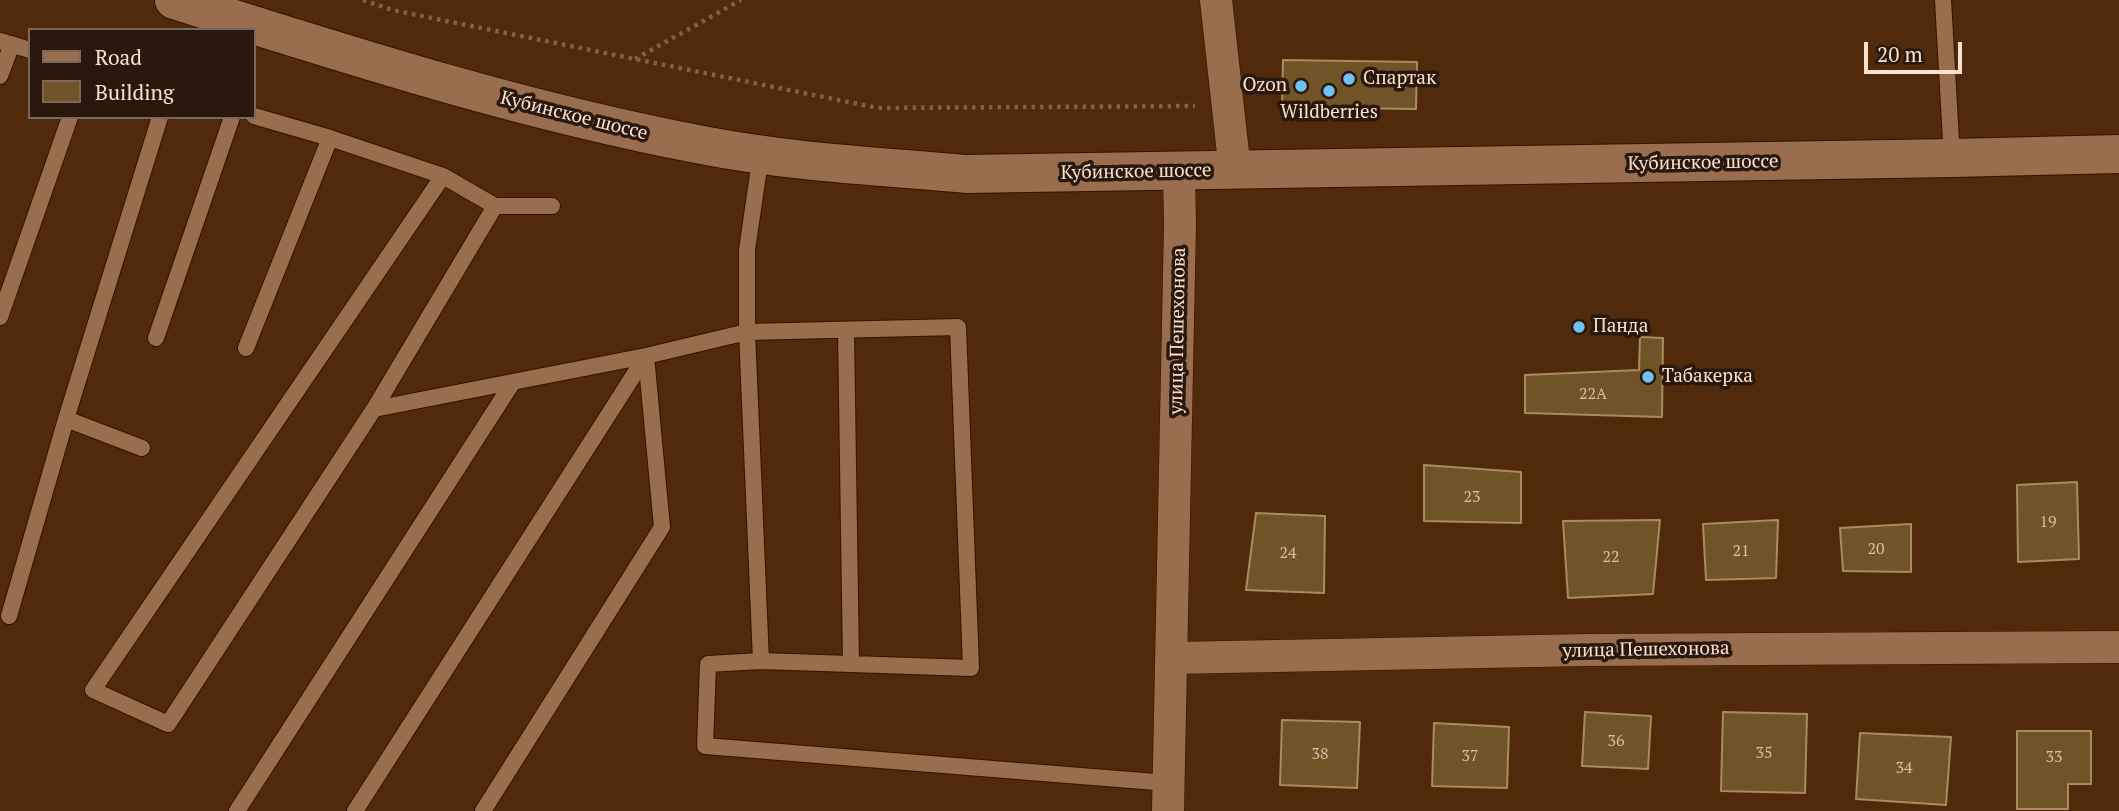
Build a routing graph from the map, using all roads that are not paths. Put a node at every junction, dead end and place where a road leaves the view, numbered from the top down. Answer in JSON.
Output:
{"nodes":[{"id":1,"x":174,"y":0,"type":"edge"},
{"id":2,"x":1216,"y":0,"type":"edge"},
{"id":3,"x":1943,"y":0,"type":"edge"},
{"id":4,"x":6,"y":43,"type":"edge"},
{"id":5,"x":28,"y":49,"type":"edge"},
{"id":6,"x":0,"y":76,"type":"edge"},
{"id":7,"x":256,"y":117,"type":"edge"},
{"id":8,"x":69,"y":119,"type":"edge"},
{"id":9,"x":159,"y":119,"type":"edge"},
{"id":10,"x":231,"y":119,"type":"edge"},
{"id":11,"x":330,"y":138,"type":"junction"},
{"id":12,"x":761,"y":154,"type":"junction"},
{"id":13,"x":2119,"y":154,"type":"edge"},
{"id":14,"x":1952,"y":158,"type":"junction"},
{"id":15,"x":1235,"y":171,"type":"junction"},
{"id":16,"x":1179,"y":172,"type":"junction"},
{"id":17,"x":443,"y":176,"type":"junction"},
{"id":18,"x":495,"y":206,"type":"junction"},
{"id":19,"x":552,"y":206,"type":"dead end"},
{"id":20,"x":0,"y":317,"type":"edge"},
{"id":21,"x":846,"y":331,"type":"junction"},
{"id":22,"x":747,"y":332,"type":"junction"},
{"id":23,"x":156,"y":338,"type":"dead end"},
{"id":24,"x":246,"y":348,"type":"dead end"},
{"id":25,"x":646,"y":356,"type":"junction"},
{"id":26,"x":513,"y":382,"type":"junction"},
{"id":27,"x":374,"y":409,"type":"junction"},
{"id":28,"x":66,"y":419,"type":"junction"},
{"id":29,"x":142,"y":448,"type":"dead end"},
{"id":30,"x":9,"y":616,"type":"dead end"},
{"id":31,"x":2119,"y":647,"type":"edge"},
{"id":32,"x":1173,"y":658,"type":"junction"},
{"id":33,"x":761,"y":661,"type":"junction"},
{"id":34,"x":851,"y":664,"type":"junction"},
{"id":35,"x":1168,"y":797,"type":"edge"},
{"id":36,"x":237,"y":811,"type":"edge"},
{"id":37,"x":355,"y":811,"type":"edge"},
{"id":38,"x":482,"y":811,"type":"edge"}],
"edges":[{"from":1,"to":12,"type":"main road","name":"Кубинское шоссе"},
{"from":2,"to":15,"type":"street"},
{"from":3,"to":14,"type":"lane"},
{"from":4,"to":5,"type":"lane"},
{"from":4,"to":6,"type":"lane"},
{"from":7,"to":11,"type":"lane"},
{"from":8,"to":20,"type":"lane"},
{"from":9,"to":28,"type":"lane"},
{"from":10,"to":23,"type":"lane"},
{"from":11,"to":17,"type":"lane"},
{"from":11,"to":24,"type":"lane"},
{"from":12,"to":16,"type":"main road","name":"Кубинское шоссе"},
{"from":12,"to":22,"type":"lane"},
{"from":13,"to":14,"type":"main road","name":"Кубинское шоссе"},
{"from":14,"to":15,"type":"main road","name":"Кубинское шоссе"},
{"from":15,"to":16,"type":"main road","name":"Кубинское шоссе"},
{"from":16,"to":32,"type":"street","name":"улица Пешехонова"},
{"from":17,"to":18,"type":"lane"},
{"from":17,"to":27,"type":"lane"},
{"from":18,"to":19,"type":"lane"},
{"from":18,"to":27,"type":"lane"},
{"from":21,"to":22,"type":"lane"},
{"from":21,"to":34,"type":"lane"},
{"from":21,"to":34,"type":"lane"},
{"from":22,"to":25,"type":"lane"},
{"from":22,"to":33,"type":"lane"},
{"from":25,"to":26,"type":"lane"},
{"from":25,"to":37,"type":"lane"},
{"from":25,"to":38,"type":"lane"},
{"from":26,"to":27,"type":"lane"},
{"from":26,"to":36,"type":"lane"},
{"from":28,"to":29,"type":"lane"},
{"from":28,"to":30,"type":"lane"},
{"from":31,"to":32,"type":"street","name":"улица Пешехонова"},
{"from":32,"to":35,"type":"street","name":"улица Пешехонова"},
{"from":33,"to":34,"type":"lane"},
{"from":33,"to":35,"type":"lane"}]}
